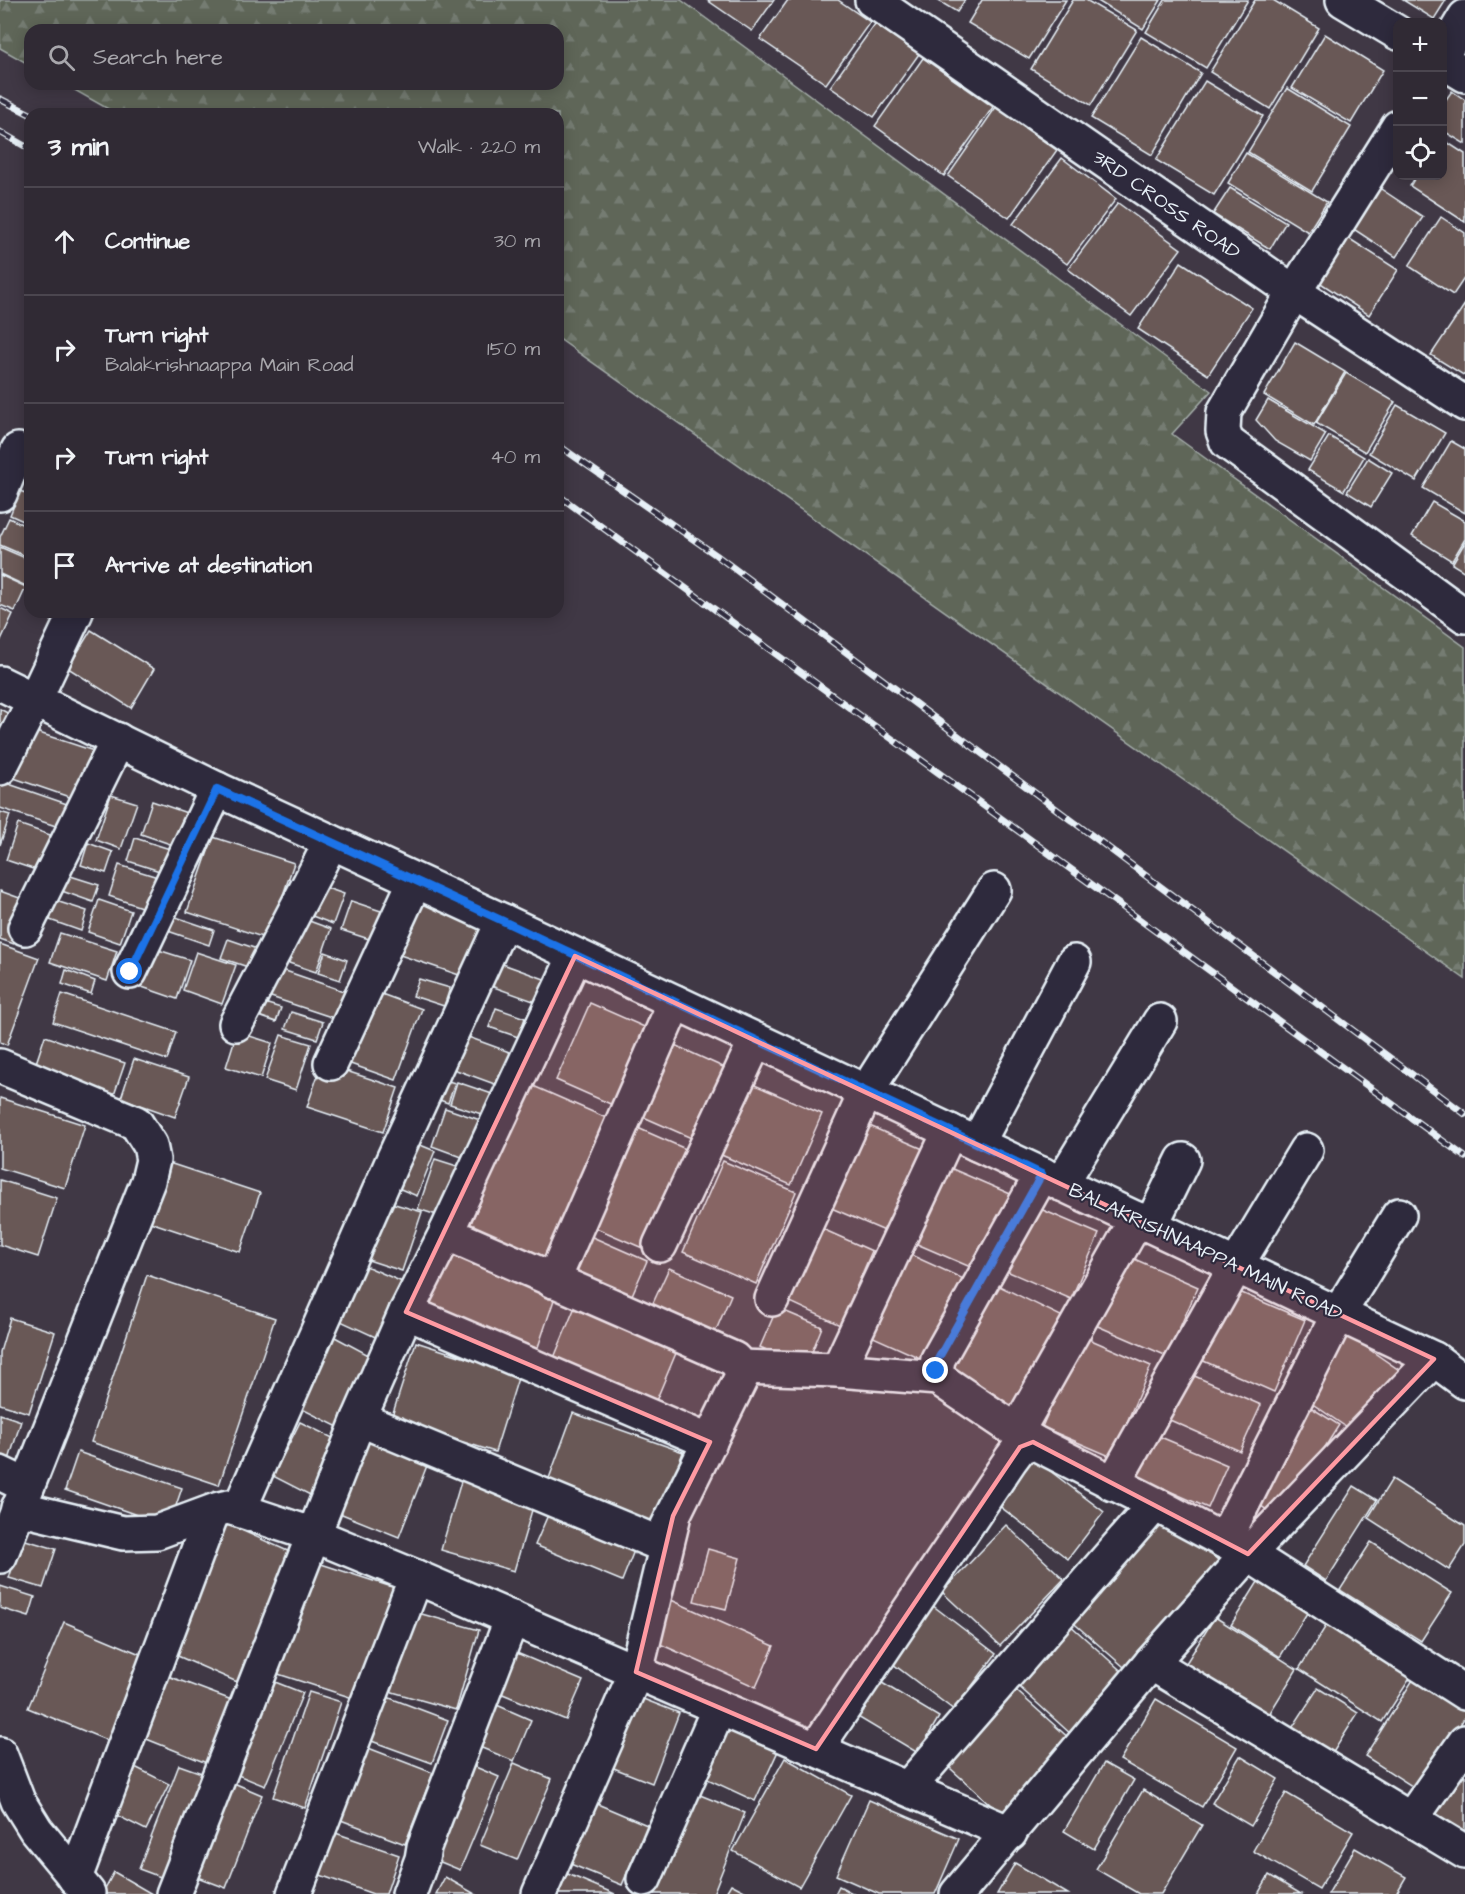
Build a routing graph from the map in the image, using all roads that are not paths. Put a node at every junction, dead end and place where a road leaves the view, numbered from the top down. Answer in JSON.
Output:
{"nodes":[{"id":1,"x":872,"y":0,"type":"edge"},
{"id":2,"x":1343,"y":0,"type":"edge"},
{"id":3,"x":1465,"y":17,"type":"edge"},
{"id":4,"x":1393,"y":30,"type":"edge"},
{"id":5,"x":1447,"y":48,"type":"edge"},
{"id":6,"x":1447,"y":63,"type":"edge"},
{"id":7,"x":1465,"y":75,"type":"edge"},
{"id":8,"x":1393,"y":135,"type":"edge"},
{"id":9,"x":1294,"y":292,"type":"junction"},
{"id":10,"x":1465,"y":404,"type":"edge"},
{"id":11,"x":18,"y":450,"type":"dead end"},
{"id":12,"x":0,"y":494,"type":"edge"},
{"id":13,"x":1465,"y":616,"type":"edge"},
{"id":14,"x":72,"y":618,"type":"edge"},
{"id":15,"x":0,"y":683,"type":"edge"},
{"id":16,"x":35,"y":699,"type":"junction"},
{"id":17,"x":118,"y":740,"type":"junction"},
{"id":18,"x":0,"y":768,"type":"edge"},
{"id":19,"x":217,"y":789,"type":"junction"},
{"id":20,"x":331,"y":842,"type":"junction"},
{"id":21,"x":415,"y":881,"type":"junction"},
{"id":22,"x":994,"y":890,"type":"dead end"},
{"id":23,"x":503,"y":921,"type":"junction"},
{"id":24,"x":24,"y":928,"type":"dead end"},
{"id":25,"x":575,"y":956,"type":"junction"},
{"id":26,"x":1074,"y":962,"type":"dead end"},
{"id":27,"x":130,"y":972,"type":"dead end"},
{"id":28,"x":675,"y":1002,"type":"junction"},
{"id":29,"x":1160,"y":1021,"type":"dead end"},
{"id":30,"x":236,"y":1024,"type":"dead end"},
{"id":31,"x":756,"y":1040,"type":"junction"},
{"id":32,"x":331,"y":1063,"type":"dead end"},
{"id":33,"x":0,"y":1066,"type":"edge"},
{"id":34,"x":866,"y":1092,"type":"junction"},
{"id":35,"x":963,"y":1137,"type":"junction"},
{"id":36,"x":1306,"y":1150,"type":"dead end"},
{"id":37,"x":1183,"y":1160,"type":"dead end"},
{"id":38,"x":1051,"y":1179,"type":"junction"},
{"id":39,"x":1400,"y":1215,"type":"dead end"},
{"id":40,"x":1144,"y":1222,"type":"junction"},
{"id":41,"x":446,"y":1233,"type":"junction"},
{"id":42,"x":660,"y":1245,"type":"dead end"},
{"id":43,"x":1236,"y":1266,"type":"junction"},
{"id":44,"x":553,"y":1281,"type":"junction"},
{"id":45,"x":772,"y":1299,"type":"dead end"},
{"id":46,"x":406,"y":1312,"type":"junction"},
{"id":47,"x":1339,"y":1313,"type":"junction"},
{"id":48,"x":1434,"y":1359,"type":"junction"},
{"id":49,"x":741,"y":1367,"type":"junction"},
{"id":50,"x":838,"y":1370,"type":"junction"},
{"id":51,"x":938,"y":1378,"type":"junction"},
{"id":52,"x":1465,"y":1382,"type":"edge"},
{"id":53,"x":359,"y":1419,"type":"junction"},
{"id":54,"x":1025,"y":1436,"type":"junction"},
{"id":55,"x":710,"y":1442,"type":"junction"},
{"id":56,"x":1113,"y":1484,"type":"junction"},
{"id":57,"x":15,"y":1489,"type":"edge"},
{"id":58,"x":1155,"y":1504,"type":"junction"},
{"id":59,"x":226,"y":1511,"type":"junction"},
{"id":60,"x":673,"y":1516,"type":"junction"},
{"id":61,"x":314,"y":1535,"type":"junction"},
{"id":62,"x":1236,"y":1547,"type":"junction"},
{"id":63,"x":0,"y":1556,"type":"edge"},
{"id":64,"x":416,"y":1577,"type":"junction"},
{"id":65,"x":512,"y":1618,"type":"junction"},
{"id":66,"x":1151,"y":1663,"type":"junction"},
{"id":67,"x":636,"y":1672,"type":"junction"},
{"id":68,"x":1465,"y":1693,"type":"edge"},
{"id":69,"x":719,"y":1707,"type":"junction"},
{"id":70,"x":1465,"y":1742,"type":"edge"},
{"id":71,"x":816,"y":1749,"type":"junction"},
{"id":72,"x":0,"y":1754,"type":"edge"},
{"id":73,"x":908,"y":1788,"type":"junction"},
{"id":74,"x":1411,"y":1819,"type":"junction"},
{"id":75,"x":1010,"y":1833,"type":"junction"},
{"id":76,"x":1465,"y":1852,"type":"edge"},
{"id":77,"x":644,"y":1879,"type":"dead end"},
{"id":78,"x":82,"y":1886,"type":"edge"},
{"id":79,"x":173,"y":1894,"type":"edge"},
{"id":80,"x":294,"y":1894,"type":"edge"},
{"id":81,"x":409,"y":1894,"type":"edge"},
{"id":82,"x":539,"y":1894,"type":"edge"},
{"id":83,"x":957,"y":1894,"type":"edge"}],
"edges":[{"from":1,"to":9,"type":"street","name":"3RD CROSS ROAD"},
{"from":2,"to":4,"type":"street"},
{"from":3,"to":5,"type":"street"},
{"from":6,"to":7,"type":"street"},
{"from":8,"to":9,"type":"street"},
{"from":9,"to":10,"type":"street","name":"3RD CROSS ROAD"},
{"from":9,"to":13,"type":"street"},
{"from":11,"to":12,"type":"street"},
{"from":14,"to":16,"type":"street"},
{"from":15,"to":16,"type":"street","name":"BALAKRISHNAAPPA MAIN ROAD"},
{"from":16,"to":17,"type":"street","name":"BALAKRISHNAAPPA MAIN ROAD"},
{"from":16,"to":18,"type":"street"},
{"from":17,"to":19,"type":"street","name":"BALAKRISHNAAPPA MAIN ROAD"},
{"from":17,"to":24,"type":"street"},
{"from":19,"to":20,"type":"street","name":"BALAKRISHNAAPPA MAIN ROAD"},
{"from":19,"to":27,"type":"street"},
{"from":20,"to":21,"type":"street","name":"BALAKRISHNAAPPA MAIN ROAD"},
{"from":20,"to":30,"type":"street"},
{"from":21,"to":23,"type":"street","name":"BALAKRISHNAAPPA MAIN ROAD"},
{"from":21,"to":32,"type":"street"},
{"from":22,"to":34,"type":"street"},
{"from":23,"to":25,"type":"street","name":"BALAKRISHNAAPPA MAIN ROAD"},
{"from":23,"to":59,"type":"street"},
{"from":25,"to":28,"type":"street","name":"BALAKRISHNAAPPA MAIN ROAD"},
{"from":25,"to":41,"type":"street"},
{"from":26,"to":35,"type":"street"},
{"from":28,"to":31,"type":"street","name":"BALAKRISHNAAPPA MAIN ROAD"},
{"from":28,"to":44,"type":"street"},
{"from":29,"to":38,"type":"street"},
{"from":31,"to":34,"type":"street","name":"BALAKRISHNAAPPA MAIN ROAD"},
{"from":31,"to":42,"type":"street"},
{"from":33,"to":57,"type":"street"},
{"from":34,"to":35,"type":"street","name":"BALAKRISHNAAPPA MAIN ROAD"},
{"from":34,"to":45,"type":"street"},
{"from":35,"to":38,"type":"street","name":"BALAKRISHNAAPPA MAIN ROAD"},
{"from":35,"to":50,"type":"street"},
{"from":36,"to":43,"type":"street"},
{"from":37,"to":40,"type":"street"},
{"from":38,"to":40,"type":"street","name":"BALAKRISHNAAPPA MAIN ROAD"},
{"from":38,"to":51,"type":"street"},
{"from":39,"to":47,"type":"street"},
{"from":40,"to":43,"type":"street","name":"BALAKRISHNAAPPA MAIN ROAD"},
{"from":40,"to":54,"type":"street"},
{"from":41,"to":44,"type":"street"},
{"from":41,"to":46,"type":"street"},
{"from":43,"to":47,"type":"street","name":"BALAKRISHNAAPPA MAIN ROAD"},
{"from":43,"to":56,"type":"street"},
{"from":44,"to":49,"type":"street"},
{"from":46,"to":53,"type":"street"},
{"from":46,"to":55,"type":"street"},
{"from":47,"to":48,"type":"street","name":"BALAKRISHNAAPPA MAIN ROAD"},
{"from":47,"to":62,"type":"street"},
{"from":48,"to":52,"type":"street","name":"BALAKRISHNAAPPA MAIN ROAD"},
{"from":48,"to":62,"type":"street"},
{"from":49,"to":50,"type":"street"},
{"from":49,"to":55,"type":"street"},
{"from":50,"to":51,"type":"street"},
{"from":51,"to":54,"type":"street"},
{"from":53,"to":60,"type":"street"},
{"from":53,"to":61,"type":"street"},
{"from":54,"to":56,"type":"street"},
{"from":54,"to":71,"type":"street"},
{"from":55,"to":60,"type":"street"},
{"from":56,"to":58,"type":"street"},
{"from":57,"to":59,"type":"street"},
{"from":57,"to":63,"type":"street"},
{"from":58,"to":62,"type":"street"},
{"from":58,"to":73,"type":"street"},
{"from":59,"to":61,"type":"street"},
{"from":59,"to":78,"type":"street"},
{"from":60,"to":67,"type":"street"},
{"from":61,"to":64,"type":"street"},
{"from":61,"to":79,"type":"street"},
{"from":62,"to":66,"type":"street"},
{"from":62,"to":68,"type":"street"},
{"from":64,"to":65,"type":"street"},
{"from":64,"to":80,"type":"street"},
{"from":65,"to":67,"type":"street"},
{"from":65,"to":81,"type":"street"},
{"from":66,"to":74,"type":"street"},
{"from":66,"to":75,"type":"street"},
{"from":67,"to":69,"type":"street"},
{"from":67,"to":82,"type":"street"},
{"from":69,"to":71,"type":"street"},
{"from":69,"to":77,"type":"street"},
{"from":70,"to":74,"type":"street"},
{"from":71,"to":73,"type":"street"},
{"from":72,"to":78,"type":"street"},
{"from":73,"to":75,"type":"street"},
{"from":74,"to":76,"type":"street"},
{"from":75,"to":83,"type":"street"}]}
